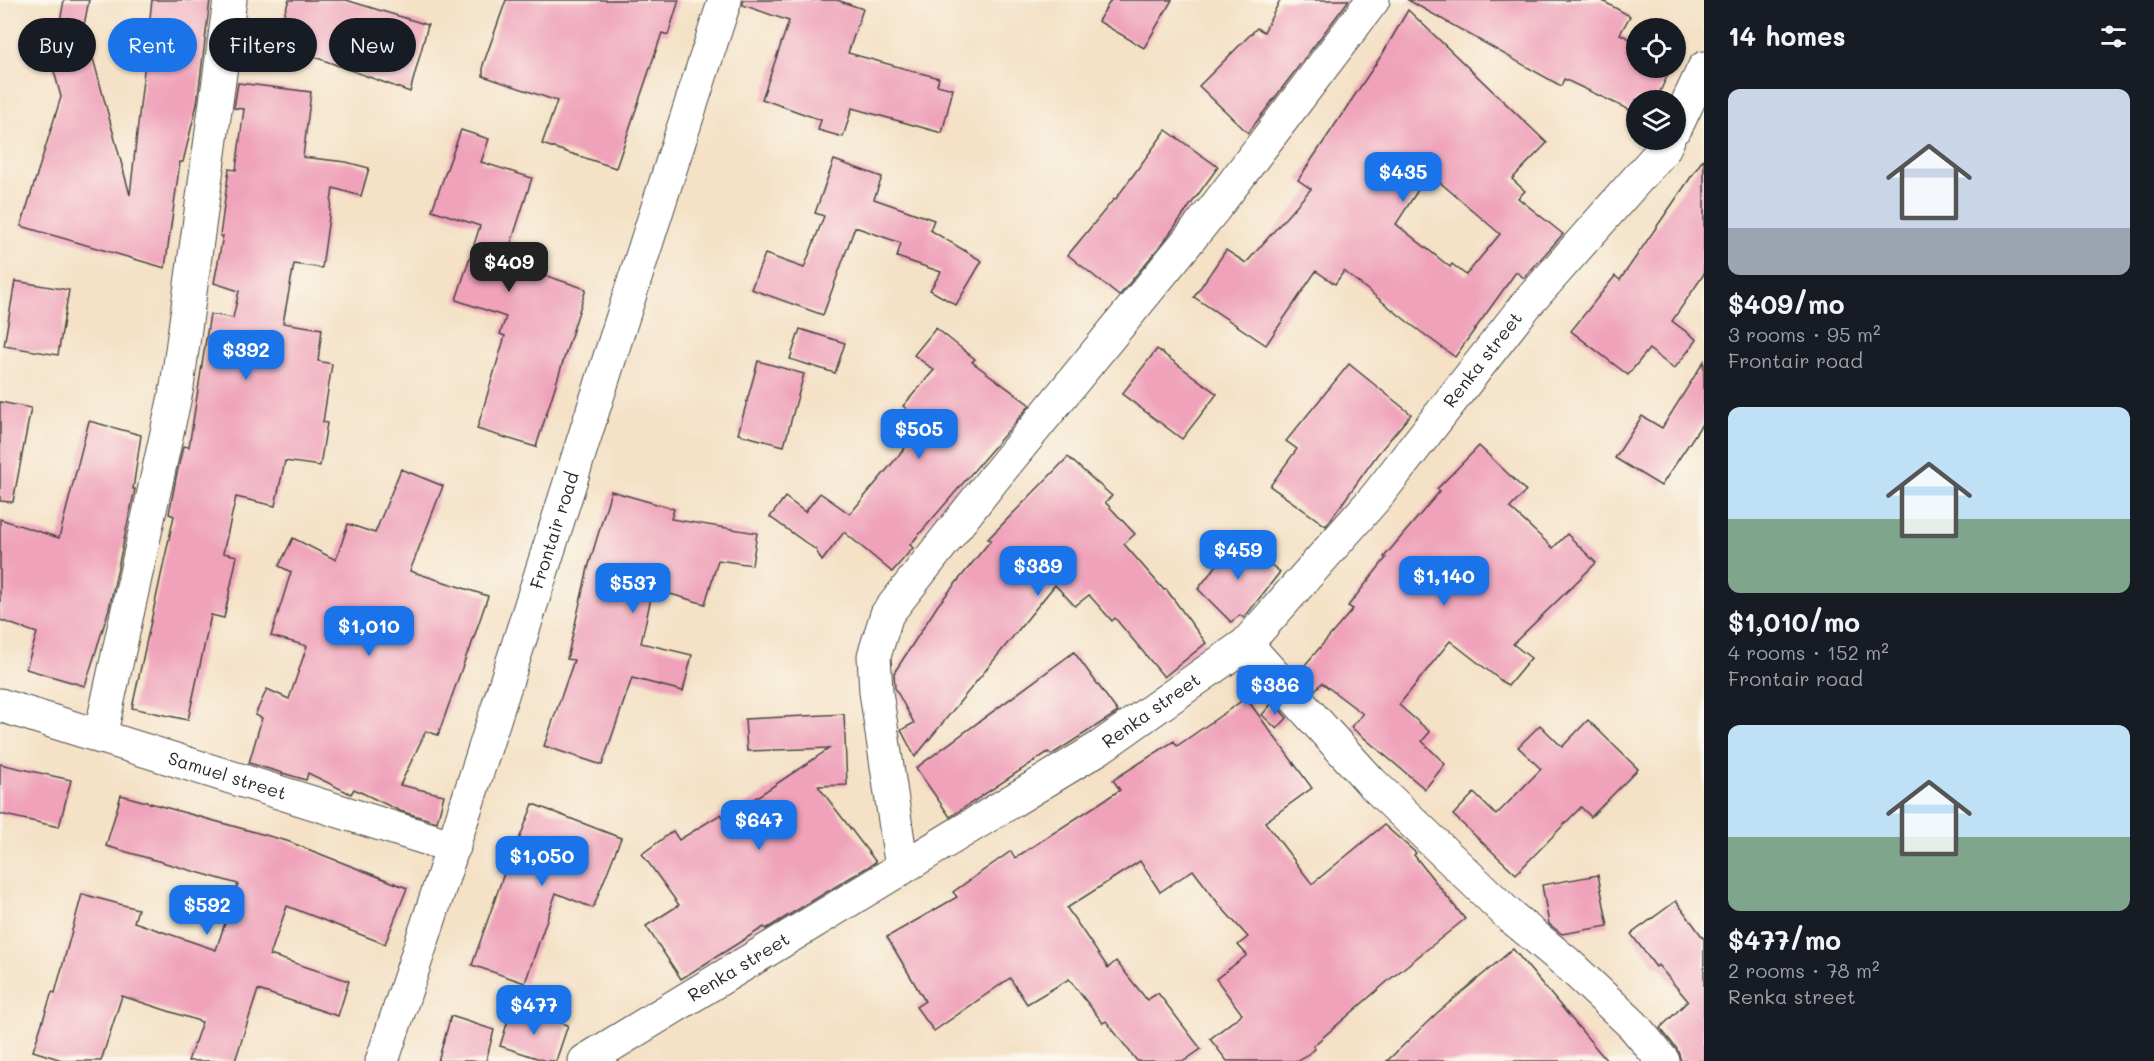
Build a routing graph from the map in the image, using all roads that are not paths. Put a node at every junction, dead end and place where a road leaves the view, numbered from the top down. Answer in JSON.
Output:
{"nodes":[{"id":1,"x":230,"y":0,"type":"edge"},
{"id":2,"x":725,"y":0,"type":"edge"},
{"id":3,"x":1373,"y":0,"type":"edge"},
{"id":4,"x":1704,"y":68,"type":"edge"},
{"id":5,"x":1686,"y":106,"type":"edge"},
{"id":6,"x":1663,"y":150,"type":"edge"},
{"id":7,"x":1246,"y":644,"type":"junction"},
{"id":8,"x":0,"y":705,"type":"edge"},
{"id":9,"x":100,"y":736,"type":"junction"},
{"id":10,"x":454,"y":847,"type":"junction"},
{"id":11,"x":902,"y":868,"type":"junction"},
{"id":12,"x":382,"y":1061,"type":"edge"},
{"id":13,"x":585,"y":1061,"type":"edge"},
{"id":14,"x":1664,"y":1061,"type":"edge"}],
"edges":[{"from":1,"to":9,"type":"street"},
{"from":2,"to":10,"type":"street","name":"Frontair road"},
{"from":3,"to":11,"type":"street"},
{"from":4,"to":5,"type":"street"},
{"from":6,"to":7,"type":"street","name":"Renka street"},
{"from":7,"to":11,"type":"street","name":"Renka street"},
{"from":7,"to":14,"type":"street"},
{"from":8,"to":9,"type":"street","name":"Samuel street"},
{"from":9,"to":10,"type":"street","name":"Samuel street"},
{"from":10,"to":12,"type":"street","name":"Frontair road"},
{"from":11,"to":13,"type":"street","name":"Renka street"}]}
